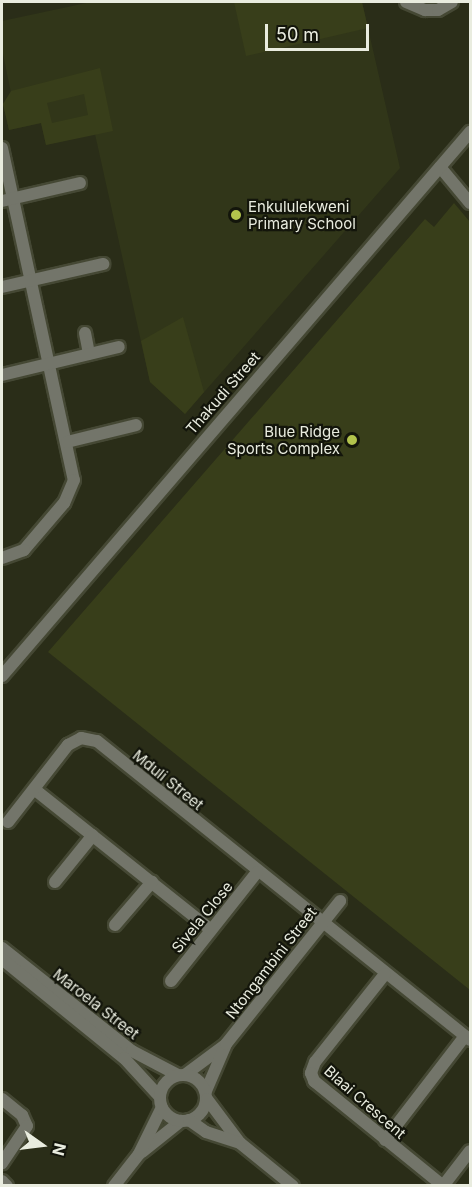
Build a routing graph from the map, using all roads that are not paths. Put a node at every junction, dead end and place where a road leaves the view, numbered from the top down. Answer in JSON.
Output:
{"nodes":[{"id":1,"x":406,"y":2,"type":"edge"},
{"id":2,"x":450,"y":4,"type":"edge"},
{"id":3,"x":471,"y":132,"type":"edge"},
{"id":4,"x":2,"y":148,"type":"edge"},
{"id":5,"x":440,"y":167,"type":"junction"},
{"id":6,"x":80,"y":183,"type":"dead end"},
{"id":7,"x":7,"y":199,"type":"edge"},
{"id":8,"x":471,"y":203,"type":"edge"},
{"id":9,"x":103,"y":264,"type":"dead end"},
{"id":10,"x":31,"y":279,"type":"junction"},
{"id":11,"x":2,"y":287,"type":"edge"},
{"id":12,"x":85,"y":333,"type":"dead end"},
{"id":13,"x":119,"y":347,"type":"dead end"},
{"id":14,"x":89,"y":354,"type":"junction"},
{"id":15,"x":50,"y":363,"type":"junction"},
{"id":16,"x":2,"y":375,"type":"edge"},
{"id":17,"x":136,"y":425,"type":"dead end"},
{"id":18,"x":68,"y":442,"type":"junction"},
{"id":19,"x":2,"y":558,"type":"edge"},
{"id":20,"x":2,"y":676,"type":"edge"},
{"id":21,"x":34,"y":789,"type":"junction"},
{"id":22,"x":8,"y":822,"type":"dead end"},
{"id":23,"x":93,"y":835,"type":"junction"},
{"id":24,"x":257,"y":872,"type":"junction"},
{"id":25,"x":55,"y":882,"type":"dead end"},
{"id":26,"x":152,"y":882,"type":"junction"},
{"id":27,"x":340,"y":902,"type":"dead end"},
{"id":28,"x":323,"y":922,"type":"junction"},
{"id":29,"x":115,"y":925,"type":"dead end"},
{"id":30,"x":211,"y":930,"type":"junction"},
{"id":31,"x":2,"y":948,"type":"edge"},
{"id":32,"x":2,"y":960,"type":"edge"},
{"id":33,"x":385,"y":974,"type":"junction"},
{"id":34,"x":171,"y":981,"type":"dead end"},
{"id":35,"x":468,"y":1038,"type":"edge"},
{"id":36,"x":226,"y":1044,"type":"junction"},
{"id":37,"x":182,"y":1074,"type":"junction"},
{"id":38,"x":206,"y":1095,"type":"junction"},
{"id":39,"x":2,"y":1099,"type":"edge"},
{"id":40,"x":161,"y":1102,"type":"junction"},
{"id":41,"x":185,"y":1121,"type":"junction"},
{"id":42,"x":385,"y":1140,"type":"junction"},
{"id":43,"x":240,"y":1143,"type":"junction"},
{"id":44,"x":471,"y":1151,"type":"edge"},
{"id":45,"x":139,"y":1154,"type":"junction"},
{"id":46,"x":2,"y":1163,"type":"edge"},
{"id":47,"x":2,"y":1181,"type":"edge"},
{"id":48,"x":7,"y":1185,"type":"edge"},
{"id":49,"x":114,"y":1185,"type":"edge"},
{"id":50,"x":293,"y":1185,"type":"edge"},
{"id":51,"x":443,"y":1185,"type":"edge"}],
"edges":[{"from":1,"to":2,"type":"street"},
{"from":3,"to":5,"type":"street","name":"Thakudi Street"},
{"from":4,"to":7,"type":"street"},
{"from":5,"to":8,"type":"street"},
{"from":5,"to":20,"type":"street","name":"Thakudi Street"},
{"from":6,"to":7,"type":"street"},
{"from":7,"to":10,"type":"street"},
{"from":9,"to":10,"type":"street"},
{"from":10,"to":11,"type":"street"},
{"from":10,"to":15,"type":"street"},
{"from":12,"to":14,"type":"street"},
{"from":13,"to":14,"type":"street"},
{"from":14,"to":15,"type":"street"},
{"from":15,"to":16,"type":"street"},
{"from":15,"to":18,"type":"street"},
{"from":17,"to":18,"type":"street"},
{"from":18,"to":19,"type":"street"},
{"from":21,"to":22,"type":"street","name":"Mduli Street"},
{"from":21,"to":23,"type":"street"},
{"from":21,"to":24,"type":"street","name":"Mduli Street"},
{"from":23,"to":25,"type":"street"},
{"from":23,"to":26,"type":"street"},
{"from":24,"to":28,"type":"street","name":"Mduli Street"},
{"from":24,"to":30,"type":"street","name":"Sivela Close"},
{"from":26,"to":29,"type":"street"},
{"from":26,"to":30,"type":"street"},
{"from":27,"to":28,"type":"street","name":"Ntongambini Street"},
{"from":28,"to":33,"type":"street"},
{"from":28,"to":36,"type":"street","name":"Ntongambini Street"},
{"from":30,"to":34,"type":"street","name":"Sivela Close"},
{"from":31,"to":37,"type":"street","name":"Maroela Street"},
{"from":32,"to":40,"type":"street","name":"Maroela Street"},
{"from":33,"to":35,"type":"street"},
{"from":33,"to":42,"type":"street","name":"Blaai Crescent"},
{"from":35,"to":42,"type":"street"},
{"from":36,"to":37,"type":"street","name":"Ntongambini Street"},
{"from":36,"to":38,"type":"street","name":"Ntongambini Street"},
{"from":37,"to":38,"type":"street","name":"Maroela Street"},
{"from":37,"to":40,"type":"street"},
{"from":38,"to":41,"type":"street"},
{"from":38,"to":43,"type":"street","name":"Maroela Street"},
{"from":39,"to":46,"type":"street"},
{"from":40,"to":41,"type":"street","name":"Maroela Street"},
{"from":40,"to":45,"type":"street"},
{"from":41,"to":43,"type":"street","name":"Maroela Street"},
{"from":41,"to":45,"type":"street"},
{"from":42,"to":51,"type":"street","name":"Blaai Crescent"},
{"from":43,"to":50,"type":"street","name":"Maroela Street"},
{"from":44,"to":51,"type":"street"},
{"from":45,"to":49,"type":"street"},
{"from":47,"to":48,"type":"street"}]}
